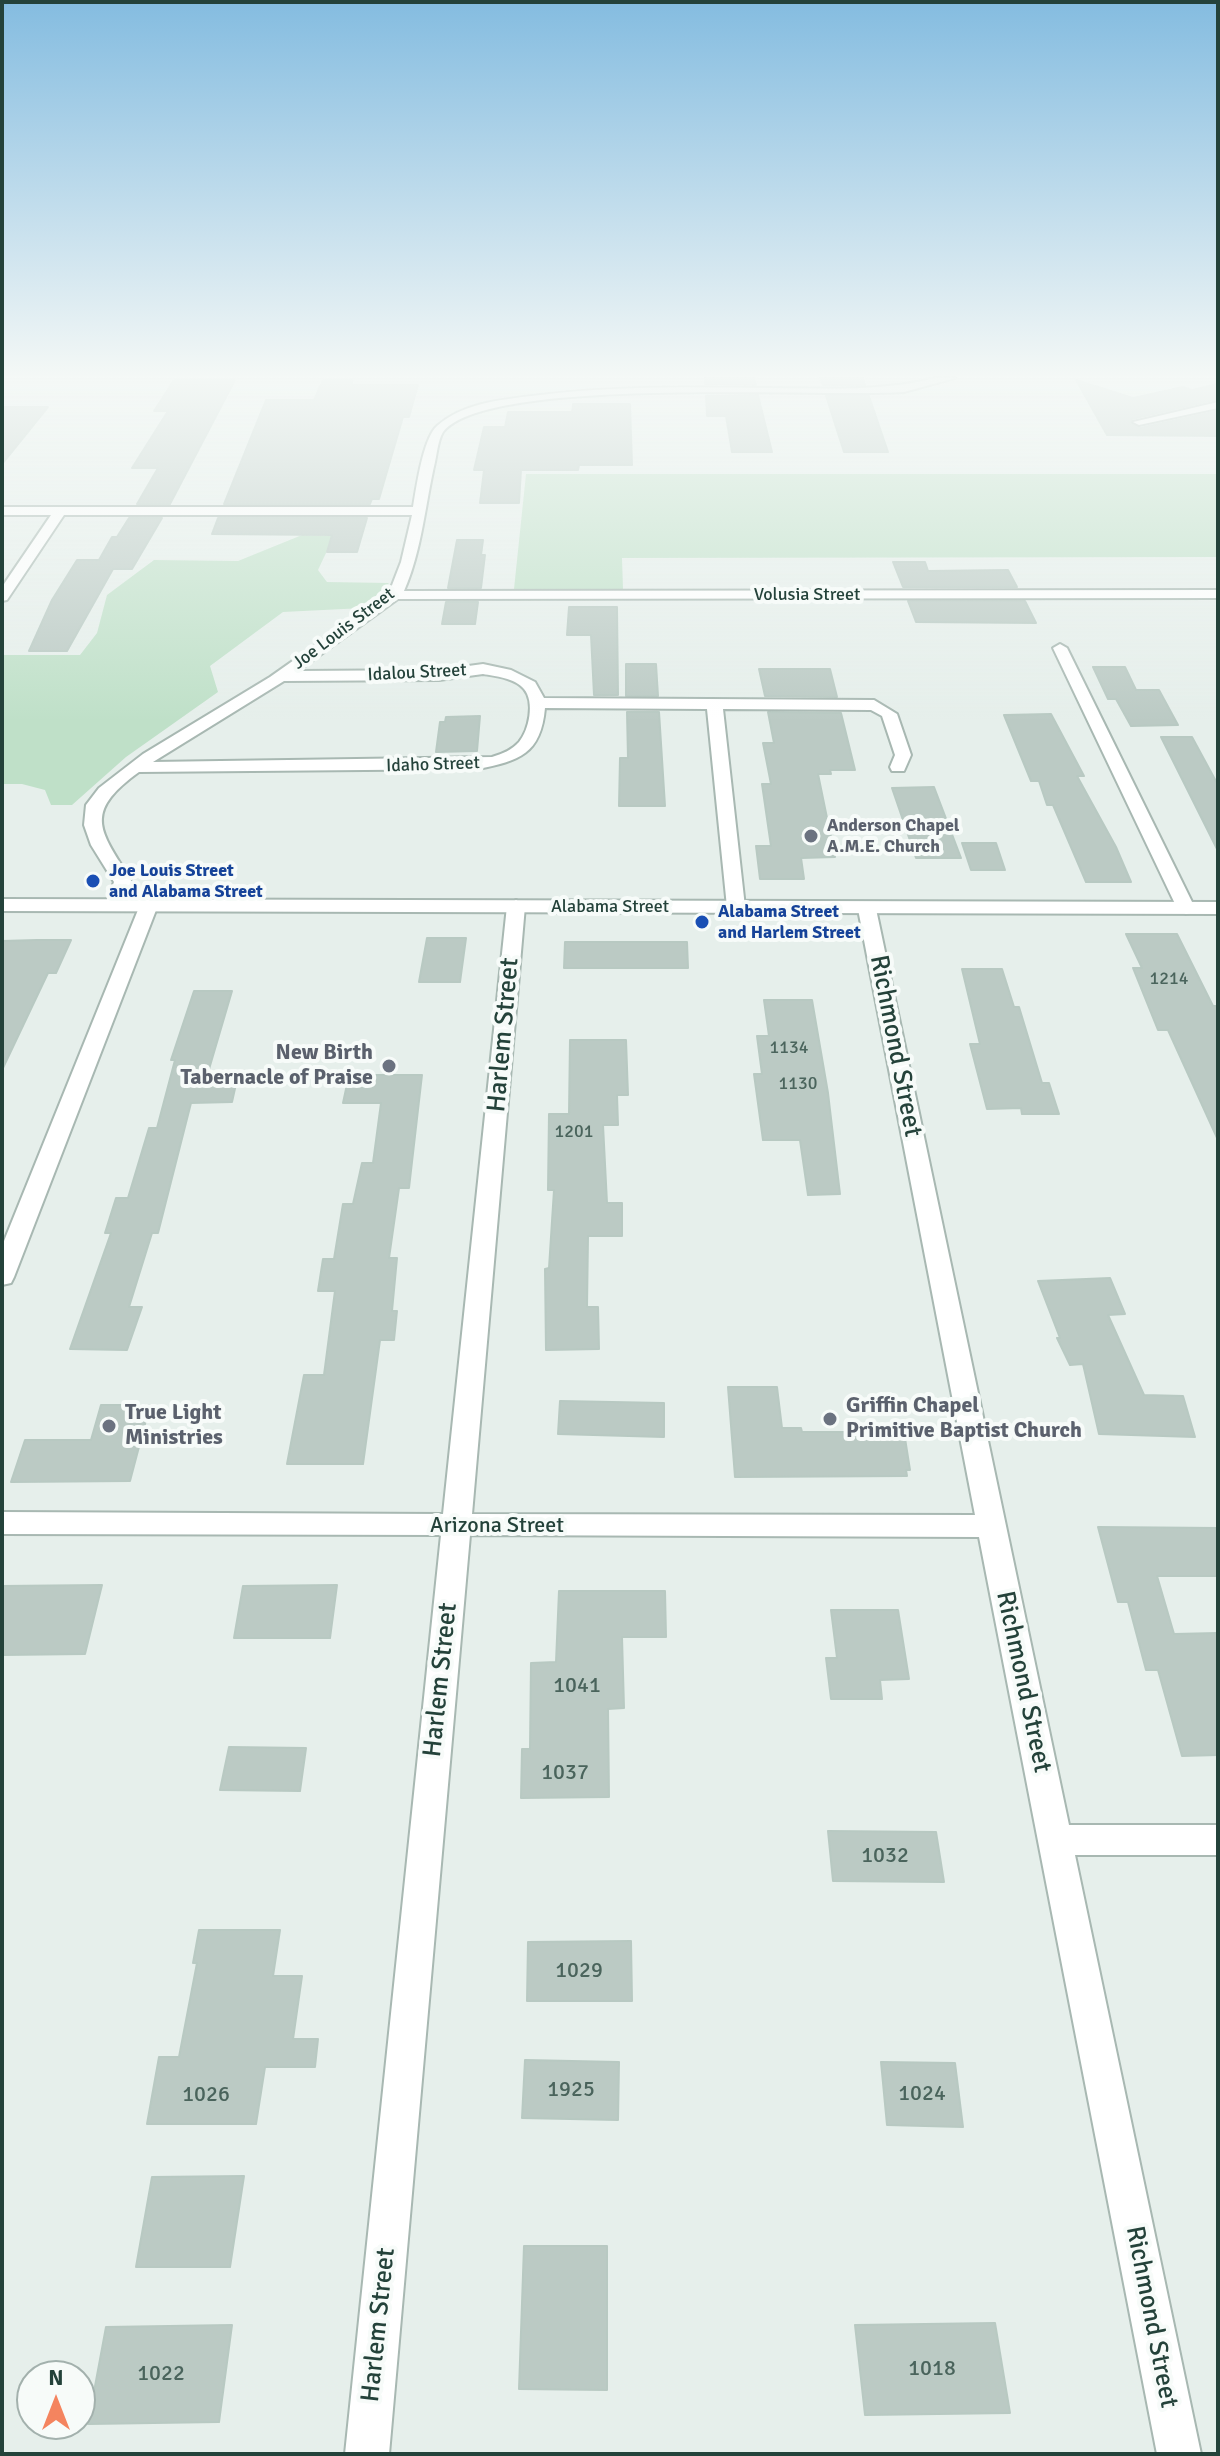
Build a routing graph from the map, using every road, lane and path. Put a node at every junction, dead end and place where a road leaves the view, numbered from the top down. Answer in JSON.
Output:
{"nodes":[{"id":1,"x":422,"y":493,"type":"edge"},
{"id":2,"x":2,"y":511,"type":"edge"},
{"id":3,"x":60,"y":511,"type":"junction"},
{"id":4,"x":419,"y":511,"type":"junction"},
{"id":5,"x":1218,"y":594,"type":"edge"},
{"id":6,"x":395,"y":595,"type":"junction"},
{"id":7,"x":2,"y":597,"type":"edge"},
{"id":8,"x":1060,"y":648,"type":"dead end"},
{"id":9,"x":281,"y":676,"type":"junction"},
{"id":10,"x":538,"y":703,"type":"junction"},
{"id":11,"x":714,"y":703,"type":"junction"},
{"id":12,"x":134,"y":767,"type":"junction"},
{"id":13,"x":898,"y":767,"type":"dead end"},
{"id":14,"x":2,"y":905,"type":"edge"},
{"id":15,"x":114,"y":905,"type":"junction"},
{"id":16,"x":149,"y":905,"type":"junction"},
{"id":17,"x":516,"y":906,"type":"junction"},
{"id":18,"x":736,"y":907,"type":"junction"},
{"id":19,"x":1186,"y":908,"type":"junction"},
{"id":20,"x":1218,"y":908,"type":"edge"},
{"id":21,"x":867,"y":909,"type":"junction"},
{"id":22,"x":2,"y":1277,"type":"edge"},
{"id":23,"x":2,"y":1523,"type":"edge"},
{"id":24,"x":457,"y":1526,"type":"junction"},
{"id":25,"x":991,"y":1526,"type":"junction"},
{"id":26,"x":1055,"y":1840,"type":"junction"},
{"id":27,"x":1218,"y":1840,"type":"edge"},
{"id":28,"x":367,"y":2454,"type":"edge"},
{"id":29,"x":1179,"y":2454,"type":"edge"}],
"edges":[{"from":1,"to":4,"type":"street","name":"Joe Louis Street"},
{"from":2,"to":3,"type":"street"},
{"from":3,"to":4,"type":"street"},
{"from":3,"to":7,"type":"street"},
{"from":4,"to":6,"type":"street","name":"Joe Louis Street"},
{"from":5,"to":6,"type":"street","name":"Volusia Street"},
{"from":6,"to":9,"type":"street","name":"Joe Louis Street"},
{"from":8,"to":19,"type":"street"},
{"from":9,"to":10,"type":"street","name":"Idalou Street"},
{"from":9,"to":12,"type":"street","name":"Joe Louis Street"},
{"from":10,"to":11,"type":"street"},
{"from":10,"to":12,"type":"street","name":"Idaho Street"},
{"from":11,"to":13,"type":"street"},
{"from":11,"to":18,"type":"street"},
{"from":12,"to":15,"type":"street","name":"Joe Louis Street"},
{"from":14,"to":15,"type":"street","name":"Alabama Street"},
{"from":15,"to":16,"type":"street","name":"Alabama Street"},
{"from":16,"to":17,"type":"street","name":"Alabama Street"},
{"from":16,"to":22,"type":"street"},
{"from":17,"to":18,"type":"street","name":"Alabama Street"},
{"from":17,"to":24,"type":"street","name":"Harlem Street"},
{"from":18,"to":21,"type":"street","name":"Alabama Street"},
{"from":19,"to":20,"type":"street","name":"Alabama Street"},
{"from":19,"to":21,"type":"street","name":"Alabama Street"},
{"from":21,"to":25,"type":"street","name":"Richmond Street"},
{"from":23,"to":24,"type":"street","name":"Arizona Street"},
{"from":24,"to":25,"type":"street","name":"Arizona Street"},
{"from":24,"to":28,"type":"street","name":"Harlem Street"},
{"from":25,"to":26,"type":"street","name":"Richmond Street"},
{"from":26,"to":27,"type":"street"},
{"from":26,"to":29,"type":"street","name":"Richmond Street"}]}
